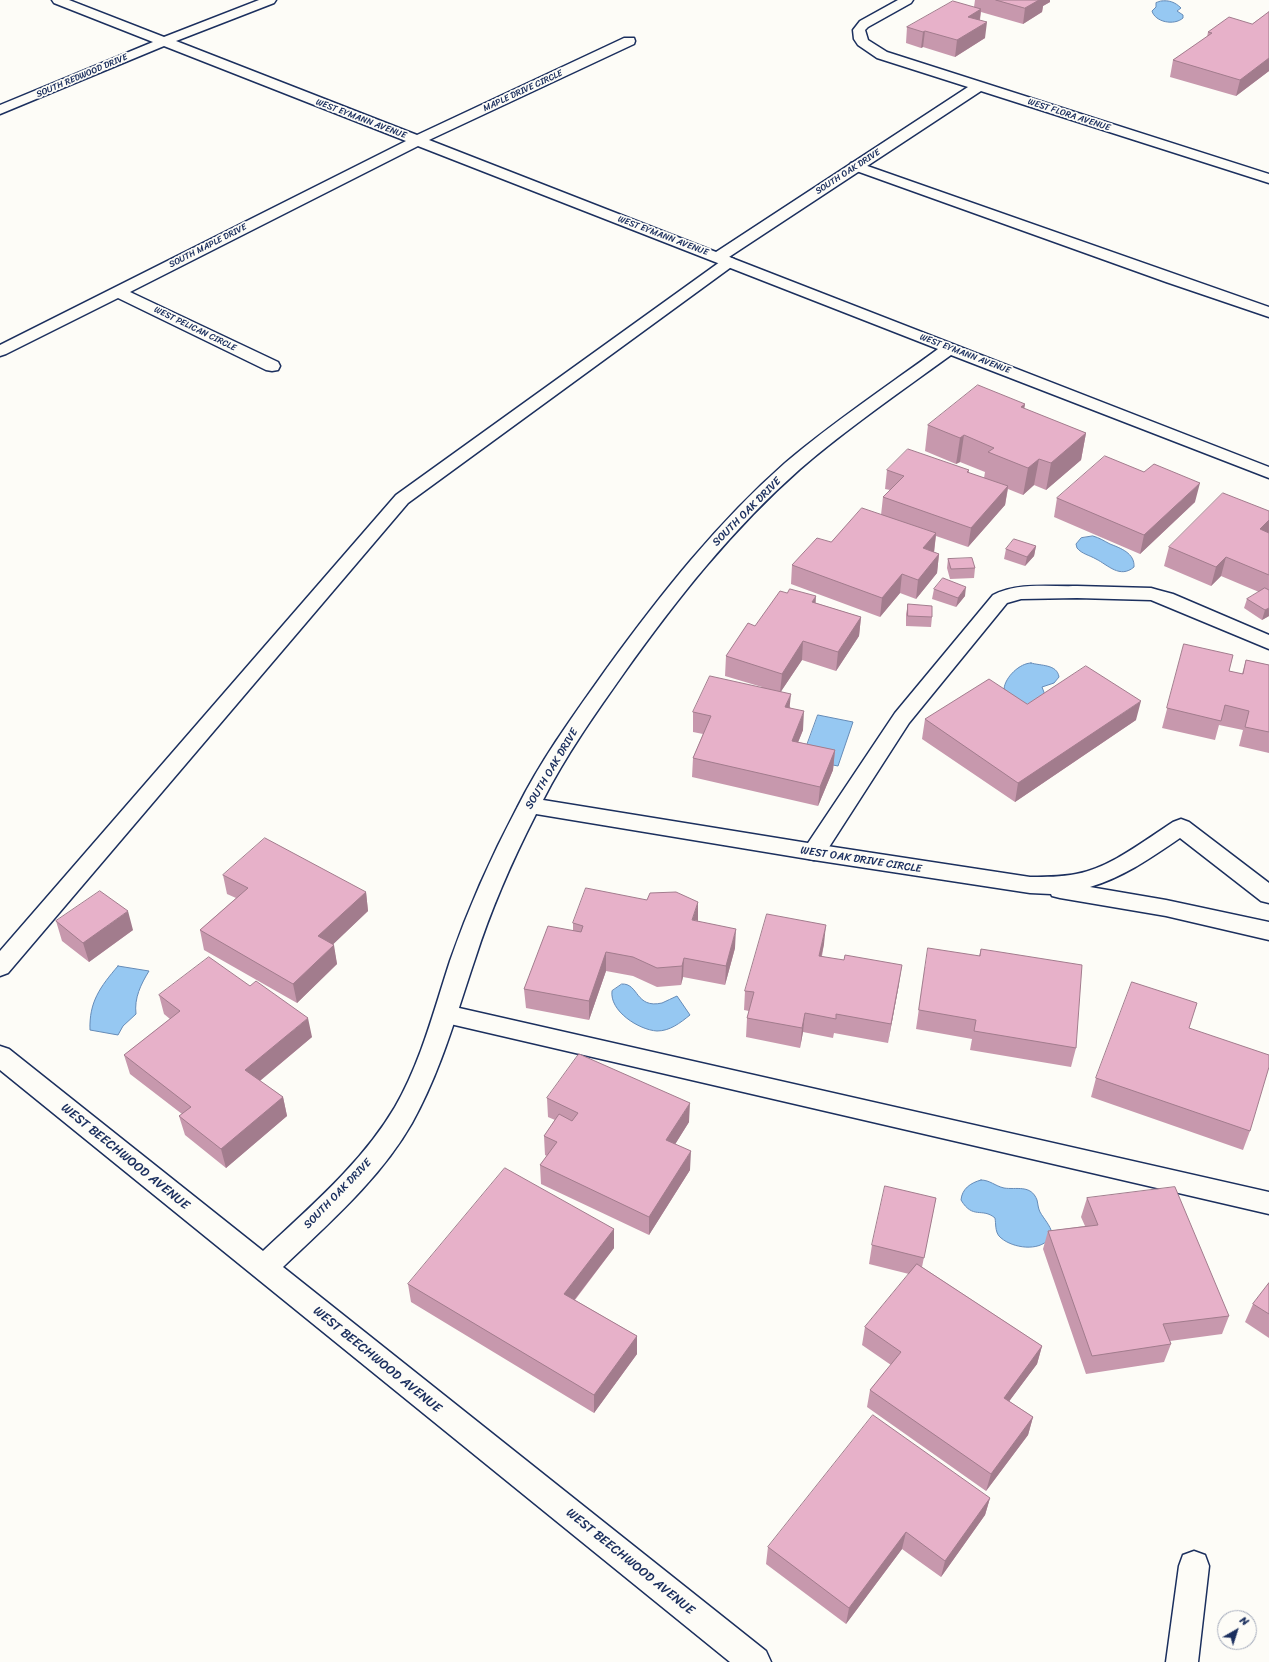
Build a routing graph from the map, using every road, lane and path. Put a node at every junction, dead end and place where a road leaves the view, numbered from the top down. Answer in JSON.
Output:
{"nodes":[{"id":1,"x":58,"y":0,"type":"edge"},
{"id":2,"x":270,"y":0,"type":"edge"},
{"id":3,"x":907,"y":0,"type":"edge"},
{"id":4,"x":630,"y":41,"type":"dead end"},
{"id":5,"x":164,"y":42,"type":"junction"},
{"id":6,"x":979,"y":86,"type":"junction"},
{"id":7,"x":0,"y":110,"type":"edge"},
{"id":8,"x":416,"y":141,"type":"junction"},
{"id":9,"x":856,"y":166,"type":"junction"},
{"id":10,"x":1269,"y":179,"type":"edge"},
{"id":11,"x":723,"y":260,"type":"junction"},
{"id":12,"x":118,"y":292,"type":"junction"},
{"id":13,"x":1269,"y":312,"type":"edge"},
{"id":14,"x":950,"y":348,"type":"junction"},
{"id":15,"x":0,"y":351,"type":"edge"},
{"id":16,"x":272,"y":366,"type":"dead end"},
{"id":17,"x":1269,"y":474,"type":"edge"},
{"id":18,"x":1269,"y":643,"type":"edge"},
{"id":19,"x":529,"y":805,"type":"junction"},
{"id":20,"x":814,"y":852,"type":"junction"},
{"id":21,"x":1030,"y":886,"type":"junction"},
{"id":22,"x":1269,"y":895,"type":"edge"},
{"id":23,"x":1269,"y":931,"type":"edge"},
{"id":24,"x":0,"y":967,"type":"edge"},
{"id":25,"x":446,"y":1014,"type":"junction"},
{"id":26,"x":0,"y":1056,"type":"edge"},
{"id":27,"x":1269,"y":1203,"type":"edge"},
{"id":28,"x":263,"y":1268,"type":"junction"},
{"id":29,"x":1194,"y":1566,"type":"dead end"},
{"id":30,"x":755,"y":1662,"type":"edge"},
{"id":31,"x":1182,"y":1662,"type":"edge"}],
"edges":[{"from":1,"to":5,"type":"street","name":"WEST EYMANN AVENUE"},
{"from":2,"to":5,"type":"street","name":"SOUTH REDWOOD DRIVE"},
{"from":3,"to":6,"type":"street","name":"WEST FLORA AVENUE"},
{"from":4,"to":8,"type":"street","name":"MAPLE DRIVE CIRCLE"},
{"from":5,"to":7,"type":"street","name":"SOUTH REDWOOD DRIVE"},
{"from":5,"to":8,"type":"street","name":"WEST EYMANN AVENUE"},
{"from":6,"to":9,"type":"street","name":"SOUTH OAK DRIVE"},
{"from":6,"to":10,"type":"street","name":"WEST FLORA AVENUE"},
{"from":8,"to":11,"type":"street","name":"WEST EYMANN AVENUE"},
{"from":8,"to":12,"type":"street","name":"SOUTH MAPLE DRIVE"},
{"from":9,"to":11,"type":"street","name":"SOUTH OAK DRIVE"},
{"from":9,"to":13,"type":"street"},
{"from":11,"to":14,"type":"street","name":"WEST EYMANN AVENUE"},
{"from":11,"to":24,"type":"street","name":"SOUTH OAK DRIVE"},
{"from":12,"to":15,"type":"street","name":"SOUTH MAPLE DRIVE"},
{"from":12,"to":16,"type":"street","name":"WEST PELICAN CIRCLE"},
{"from":14,"to":17,"type":"street","name":"WEST EYMANN AVENUE"},
{"from":14,"to":19,"type":"street","name":"SOUTH OAK DRIVE"},
{"from":18,"to":20,"type":"street"},
{"from":19,"to":20,"type":"street","name":"WEST OAK DRIVE CIRCLE"},
{"from":19,"to":25,"type":"street","name":"SOUTH OAK DRIVE"},
{"from":20,"to":21,"type":"street","name":"WEST OAK DRIVE CIRCLE"},
{"from":21,"to":22,"type":"street","name":"WEST OAK DRIVE CIRCLE"},
{"from":21,"to":23,"type":"street"},
{"from":25,"to":27,"type":"street"},
{"from":25,"to":28,"type":"street","name":"SOUTH OAK DRIVE"},
{"from":26,"to":28,"type":"street","name":"WEST BEECHWOOD AVENUE"},
{"from":28,"to":30,"type":"street","name":"WEST BEECHWOOD AVENUE"},
{"from":29,"to":31,"type":"street"}]}
